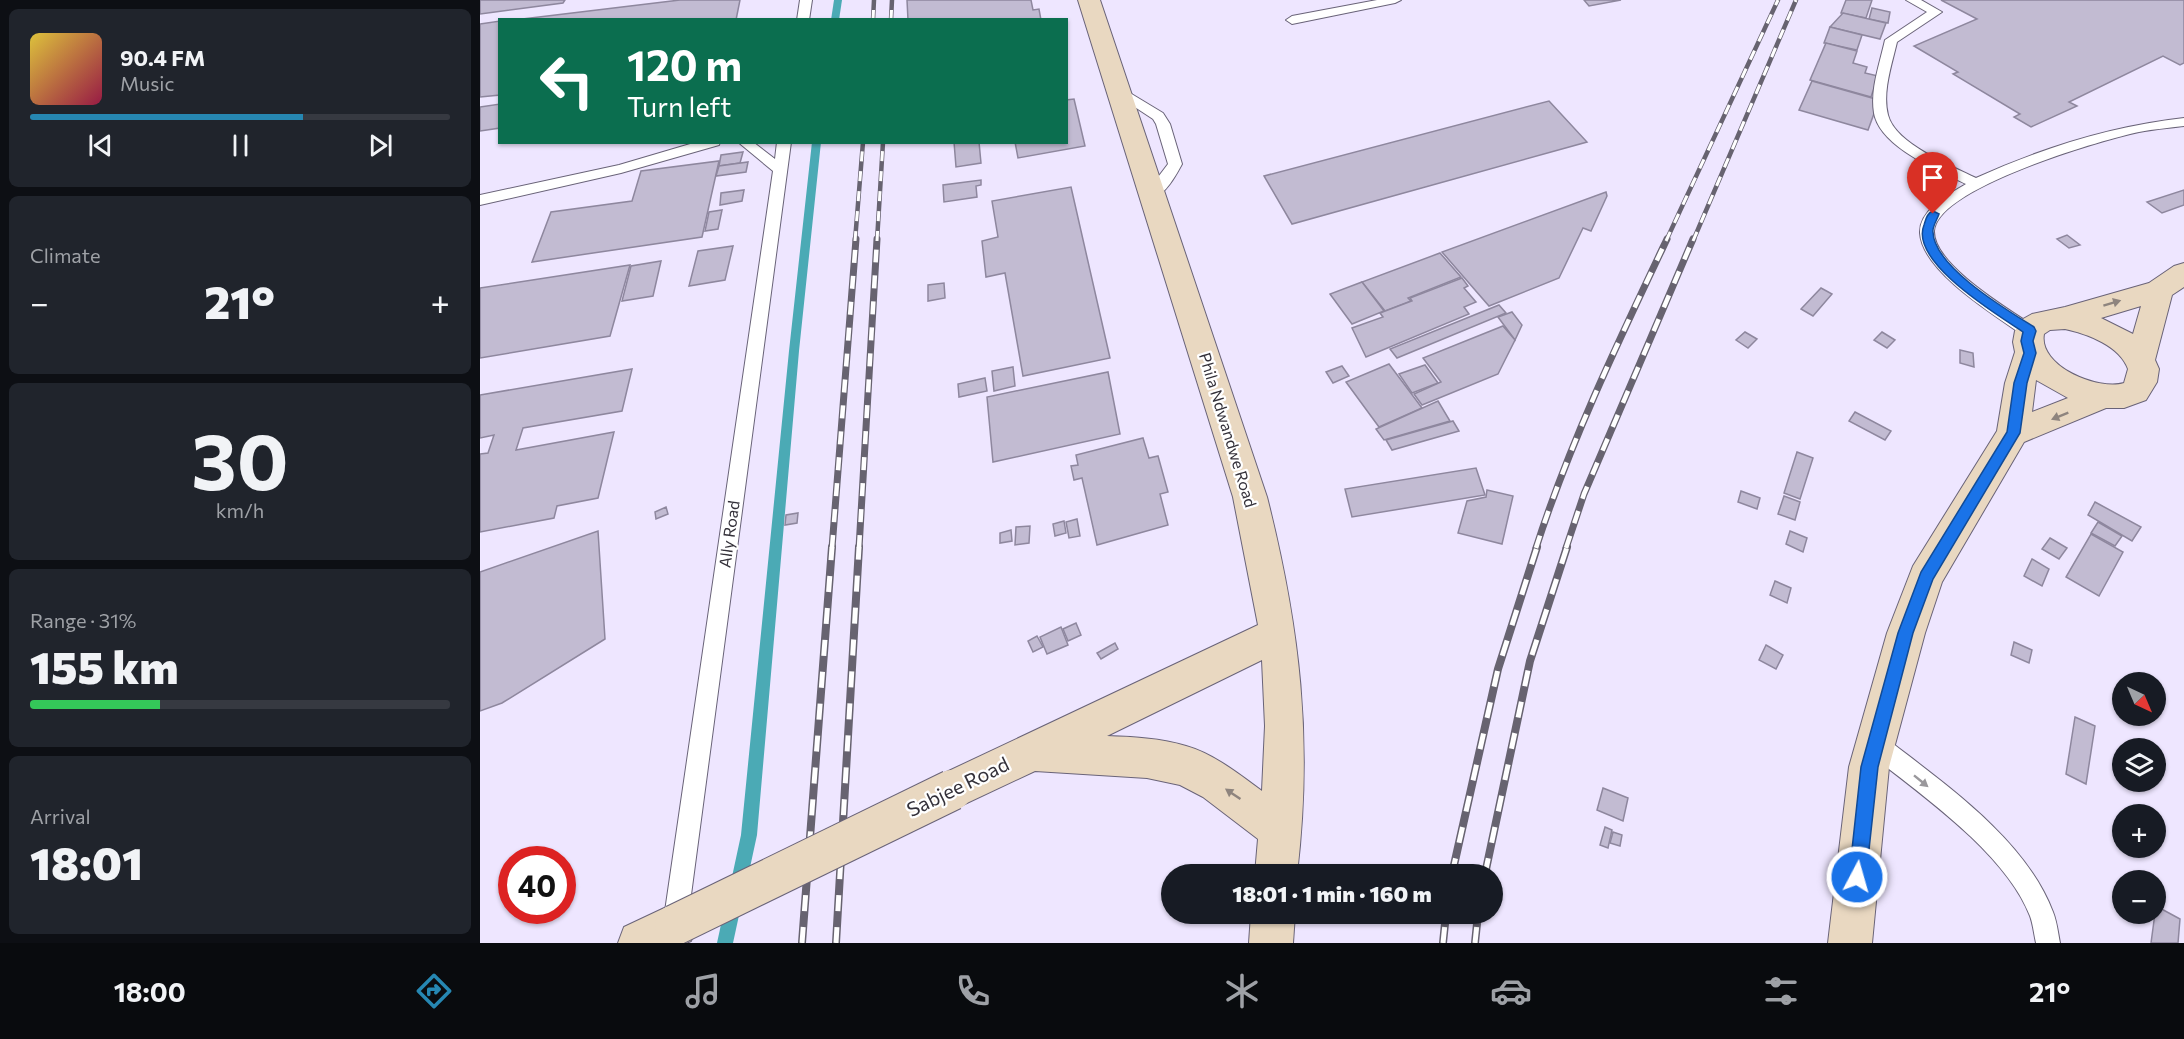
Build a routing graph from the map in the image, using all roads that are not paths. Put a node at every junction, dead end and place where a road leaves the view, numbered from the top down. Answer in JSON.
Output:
{"nodes":[{"id":1,"x":806,"y":0,"type":"edge"},
{"id":2,"x":1089,"y":0,"type":"edge"},
{"id":3,"x":1395,"y":0,"type":"edge"},
{"id":4,"x":1912,"y":0,"type":"edge"},
{"id":5,"x":803,"y":18,"type":"edge"},
{"id":6,"x":1292,"y":20,"type":"dead end"},
{"id":7,"x":2184,"y":122,"type":"edge"},
{"id":8,"x":707,"y":144,"type":"edge"},
{"id":9,"x":746,"y":144,"type":"edge"},
{"id":10,"x":784,"y":144,"type":"edge"},
{"id":11,"x":780,"y":171,"type":"junction"},
{"id":12,"x":1976,"y":184,"type":"junction"},
{"id":13,"x":480,"y":200,"type":"edge"},
{"id":14,"x":2184,"y":273,"type":"edge"},
{"id":15,"x":2159,"y":290,"type":"junction"},
{"id":16,"x":2065,"y":318,"type":"junction"},
{"id":17,"x":2030,"y":342,"type":"junction"},
{"id":18,"x":2140,"y":360,"type":"junction"},
{"id":19,"x":2105,"y":396,"type":"junction"},
{"id":20,"x":2013,"y":433,"type":"junction"},
{"id":21,"x":1278,"y":634,"type":"junction"},
{"id":22,"x":1875,"y":744,"type":"junction"},
{"id":23,"x":1032,"y":752,"type":"junction"},
{"id":24,"x":1280,"y":828,"type":"junction"},
{"id":25,"x":1277,"y":864,"type":"edge"},
{"id":26,"x":1272,"y":924,"type":"edge"},
{"id":27,"x":657,"y":934,"type":"edge"},
{"id":28,"x":1271,"y":943,"type":"edge"},
{"id":29,"x":1850,"y":943,"type":"edge"},
{"id":30,"x":2048,"y":943,"type":"edge"}],
"edges":[{"from":1,"to":5,"type":"lane"},
{"from":2,"to":21,"type":"street","name":"Phila Ndwandwe Road"},
{"from":3,"to":6,"type":"lane"},
{"from":4,"to":12,"type":"lane"},
{"from":7,"to":12,"type":"lane"},
{"from":8,"to":13,"type":"lane"},
{"from":9,"to":11,"type":"lane"},
{"from":10,"to":11,"type":"lane","name":"Ally Road"},
{"from":11,"to":27,"type":"lane","name":"Ally Road"},
{"from":12,"to":17,"type":"lane"},
{"from":14,"to":15,"type":"street"},
{"from":16,"to":15,"type":"street","one_way":true},
{"from":15,"to":18,"type":"street"},
{"from":16,"to":17,"type":"street"},
{"from":16,"to":18,"type":"street"},
{"from":17,"to":19,"type":"street"},
{"from":17,"to":20,"type":"street"},
{"from":18,"to":19,"type":"street"},
{"from":19,"to":20,"type":"street","one_way":true},
{"from":20,"to":22,"type":"street"},
{"from":21,"to":23,"type":"street","name":"Sabjee Road"},
{"from":21,"to":24,"type":"street","name":"Phila Ndwandwe Road"},
{"from":22,"to":29,"type":"street"},
{"from":22,"to":30,"type":"lane","one_way":true},
{"from":24,"to":23,"type":"street","one_way":true},
{"from":23,"to":27,"type":"street","name":"Sabjee Road","bridge":true},
{"from":24,"to":25,"type":"street","name":"Phila Ndwandwe Road"},
{"from":26,"to":28,"type":"street"}]}
